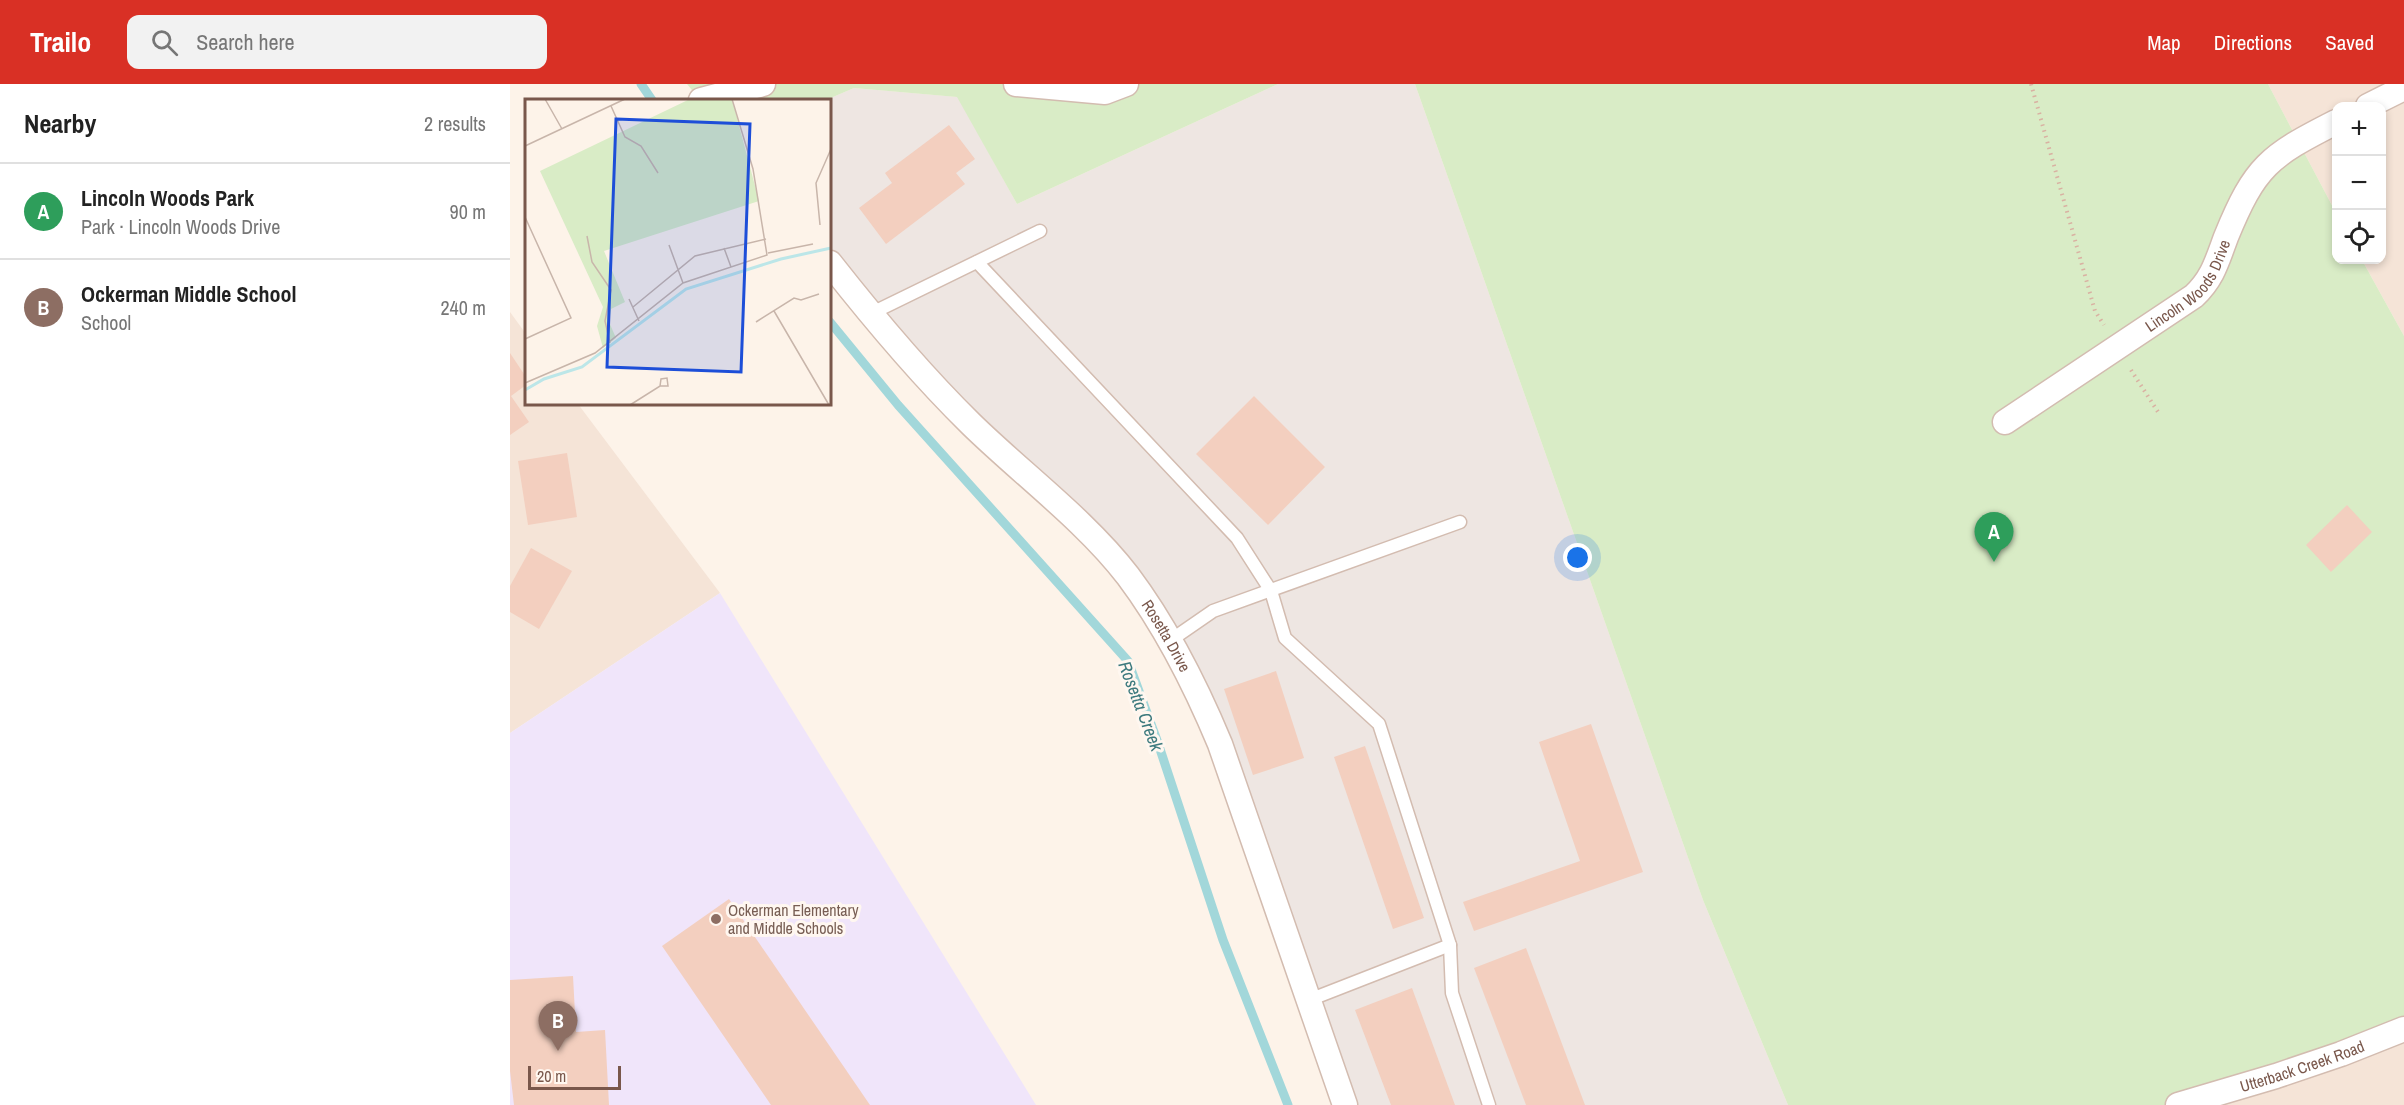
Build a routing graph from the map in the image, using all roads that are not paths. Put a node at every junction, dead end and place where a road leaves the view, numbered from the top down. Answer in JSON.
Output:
{"nodes":[{"id":1,"x":687,"y":84,"type":"edge"},
{"id":2,"x":763,"y":84,"type":"edge"},
{"id":3,"x":1016,"y":84,"type":"edge"},
{"id":4,"x":1126,"y":84,"type":"edge"},
{"id":5,"x":2404,"y":88,"type":"edge"},
{"id":6,"x":699,"y":99,"type":"edge"},
{"id":7,"x":704,"y":99,"type":"edge"},
{"id":8,"x":2376,"y":102,"type":"edge"},
{"id":9,"x":2332,"y":124,"type":"edge"},
{"id":10,"x":1040,"y":231,"type":"dead end"},
{"id":11,"x":977,"y":262,"type":"junction"},
{"id":12,"x":831,"y":264,"type":"edge"},
{"id":13,"x":870,"y":314,"type":"junction"},
{"id":14,"x":2005,"y":422,"type":"dead end"},
{"id":15,"x":1460,"y":522,"type":"dead end"},
{"id":16,"x":1271,"y":591,"type":"junction"},
{"id":17,"x":1171,"y":640,"type":"junction"},
{"id":18,"x":1450,"y":945,"type":"junction"},
{"id":19,"x":1309,"y":1000,"type":"junction"},
{"id":20,"x":2404,"y":1029,"type":"edge"},
{"id":21,"x":2188,"y":1101,"type":"edge"},
{"id":22,"x":1345,"y":1105,"type":"edge"},
{"id":23,"x":1488,"y":1105,"type":"edge"}],
"edges":[{"from":1,"to":6,"type":"street"},
{"from":2,"to":7,"type":"street"},
{"from":3,"to":4,"type":"street"},
{"from":5,"to":8,"type":"street"},
{"from":9,"to":14,"type":"street","name":"Lincoln Woods Drive"},
{"from":10,"to":11,"type":"lane"},
{"from":11,"to":13,"type":"lane"},
{"from":11,"to":16,"type":"lane"},
{"from":12,"to":13,"type":"street","name":"Rosetta Drive"},
{"from":13,"to":17,"type":"street","name":"Rosetta Drive"},
{"from":15,"to":16,"type":"lane"},
{"from":16,"to":17,"type":"lane"},
{"from":16,"to":18,"type":"lane"},
{"from":17,"to":19,"type":"street","name":"Rosetta Drive"},
{"from":18,"to":19,"type":"lane"},
{"from":18,"to":23,"type":"lane"},
{"from":19,"to":22,"type":"street","name":"Rosetta Drive"},
{"from":20,"to":21,"type":"street","name":"Utterback Creek Road"}]}
